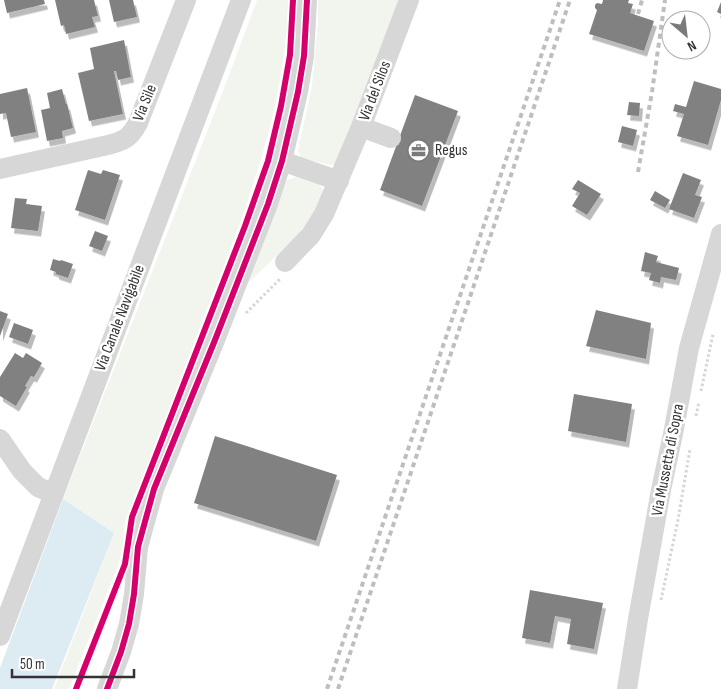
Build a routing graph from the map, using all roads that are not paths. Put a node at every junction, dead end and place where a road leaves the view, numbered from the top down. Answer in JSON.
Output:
{"nodes":[{"id":1,"x":186,"y":0,"type":"edge"},
{"id":2,"x":241,"y":0,"type":"edge"},
{"id":3,"x":307,"y":0,"type":"edge"},
{"id":4,"x":409,"y":0,"type":"edge"},
{"id":5,"x":361,"y":127,"type":"junction"},
{"id":6,"x":391,"y":138,"type":"dead end"},
{"id":7,"x":282,"y":160,"type":"junction"},
{"id":8,"x":0,"y":169,"type":"edge"},
{"id":9,"x":339,"y":181,"type":"junction"},
{"id":10,"x":721,"y":234,"type":"edge"},
{"id":11,"x":285,"y":262,"type":"dead end"},
{"id":12,"x":0,"y":439,"type":"edge"},
{"id":13,"x":54,"y":494,"type":"junction"},
{"id":14,"x":0,"y":636,"type":"edge"},
{"id":15,"x":107,"y":689,"type":"edge"},
{"id":16,"x":627,"y":689,"type":"edge"}],
"edges":[{"from":1,"to":8,"type":"street","name":"Via Sile"},
{"from":2,"to":13,"type":"street","name":"Via Canale Navigabile"},
{"from":3,"to":7,"type":"street"},
{"from":4,"to":5,"type":"street","name":"Via del Silos"},
{"from":5,"to":6,"type":"street"},
{"from":5,"to":9,"type":"street","name":"Via del Silos"},
{"from":7,"to":9,"type":"street"},
{"from":7,"to":15,"type":"street"},
{"from":9,"to":11,"type":"street","name":"Via del Silos"},
{"from":10,"to":16,"type":"street","name":"Via Mussetta di Sopra"},
{"from":12,"to":13,"type":"street"},
{"from":13,"to":14,"type":"street","name":"Via Canale Navigabile"}]}
